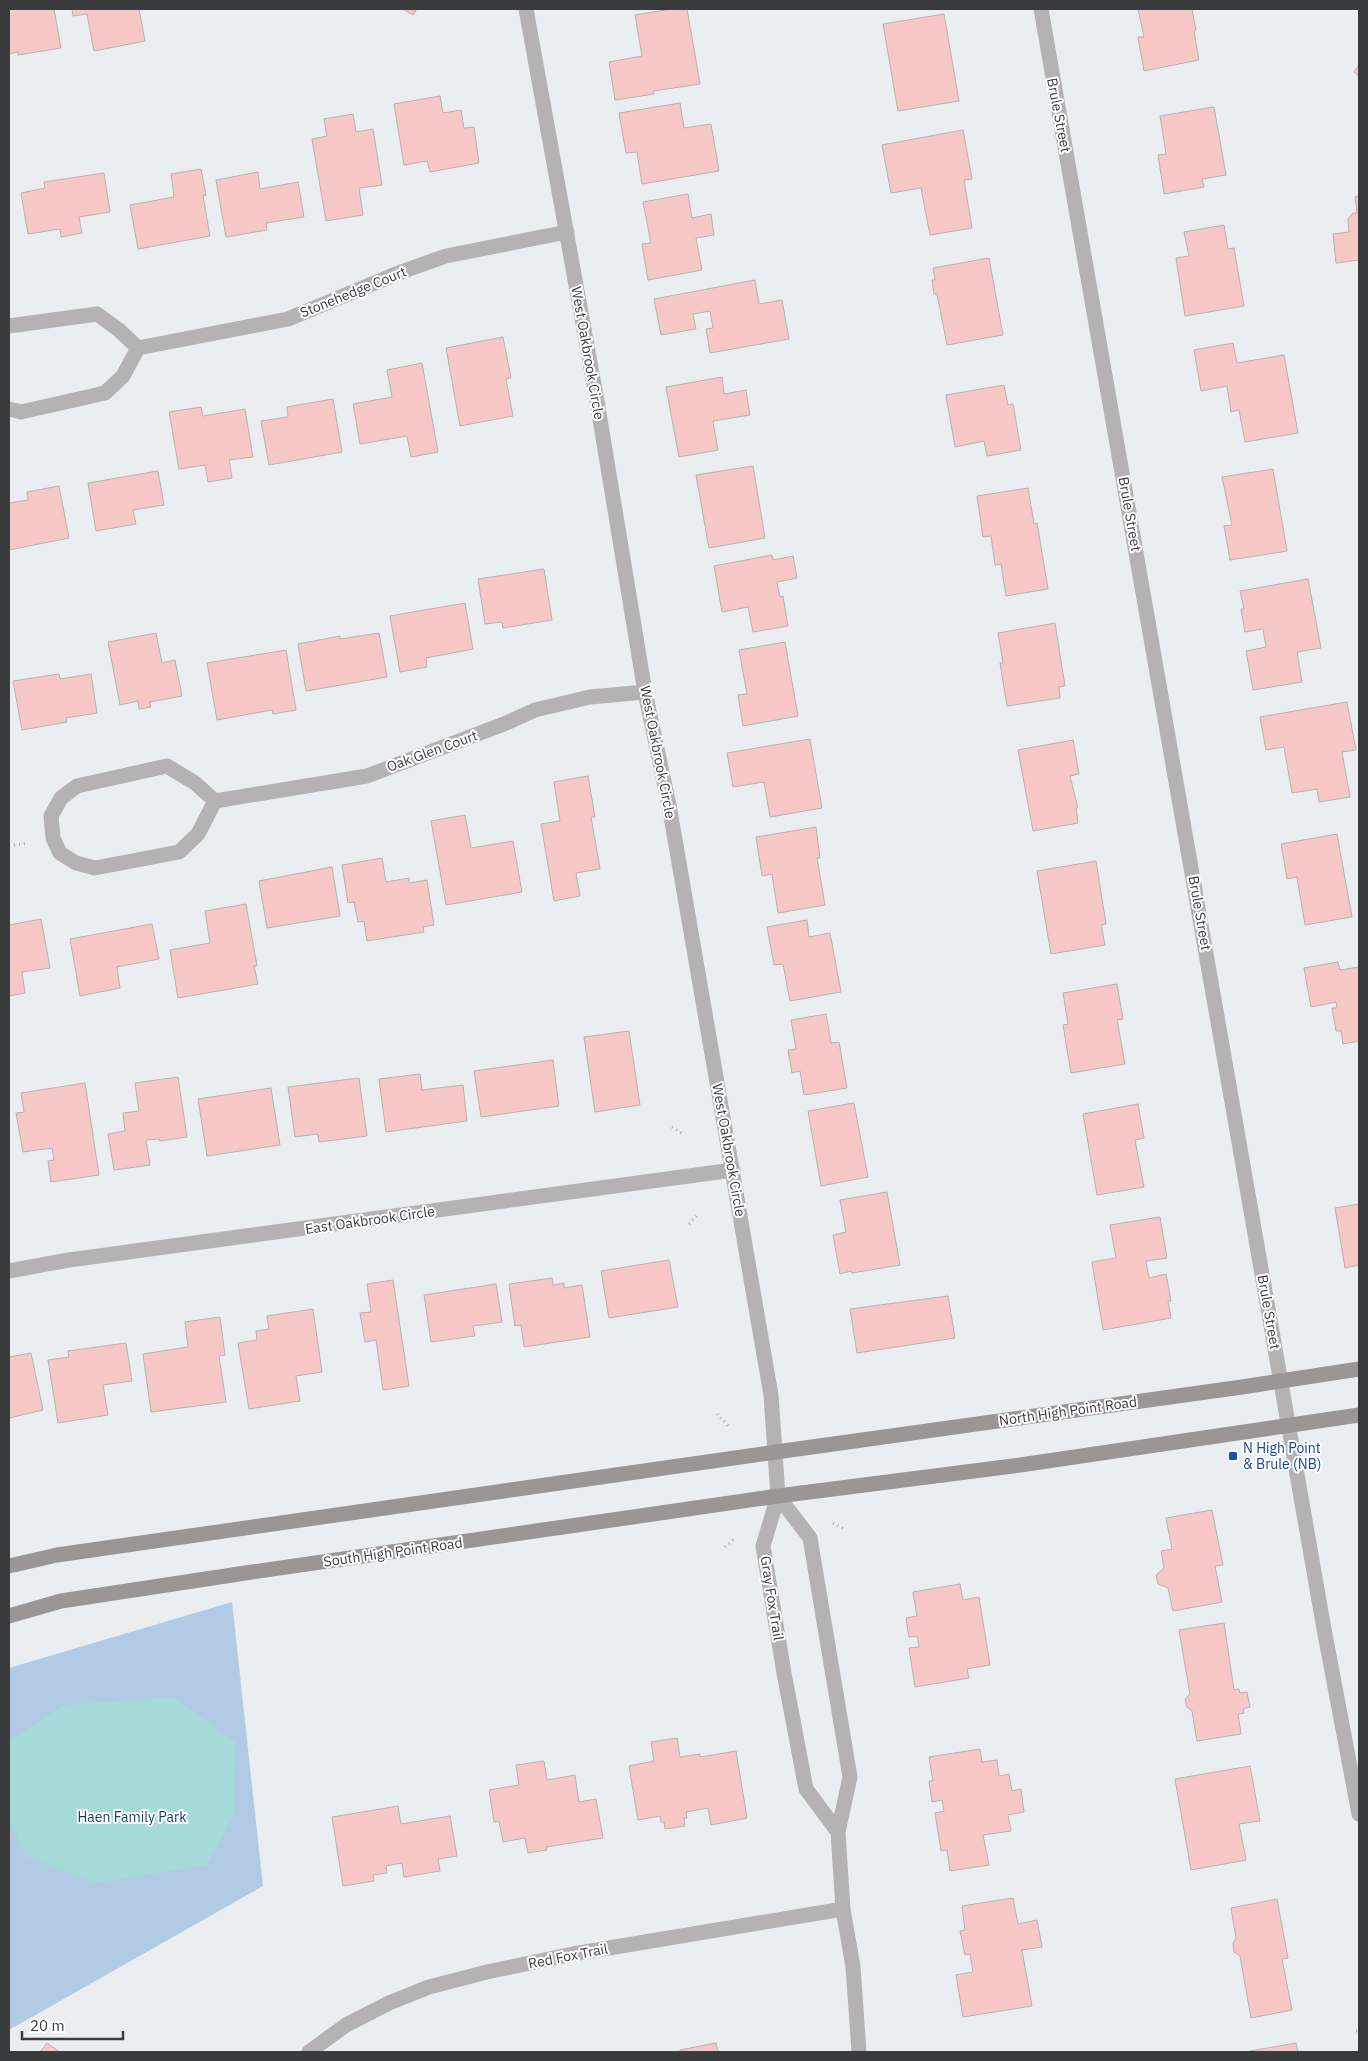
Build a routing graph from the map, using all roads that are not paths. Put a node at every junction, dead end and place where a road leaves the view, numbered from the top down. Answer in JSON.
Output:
{"nodes":[{"id":1,"x":526,"y":9,"type":"edge"},
{"id":2,"x":1041,"y":10,"type":"edge"},
{"id":3,"x":567,"y":232,"type":"junction"},
{"id":4,"x":9,"y":326,"type":"edge"},
{"id":5,"x":138,"y":348,"type":"junction"},
{"id":6,"x":9,"y":409,"type":"edge"},
{"id":7,"x":645,"y":692,"type":"junction"},
{"id":8,"x":215,"y":801,"type":"junction"},
{"id":9,"x":732,"y":1170,"type":"junction"},
{"id":10,"x":9,"y":1271,"type":"edge"},
{"id":11,"x":1359,"y":1369,"type":"edge"},
{"id":12,"x":1282,"y":1381,"type":"junction"},
{"id":13,"x":1359,"y":1415,"type":"edge"},
{"id":14,"x":1290,"y":1426,"type":"junction"},
{"id":15,"x":776,"y":1452,"type":"junction"},
{"id":16,"x":778,"y":1496,"type":"junction"},
{"id":17,"x":9,"y":1566,"type":"edge"},
{"id":18,"x":9,"y":1616,"type":"edge"},
{"id":19,"x":1359,"y":1814,"type":"edge"},
{"id":20,"x":838,"y":1832,"type":"junction"},
{"id":21,"x":843,"y":1909,"type":"junction"},
{"id":22,"x":309,"y":2052,"type":"edge"},
{"id":23,"x":860,"y":2052,"type":"edge"}],
"edges":[{"from":1,"to":3,"type":"street","name":"West Oakbrook Circle"},
{"from":2,"to":12,"type":"street","name":"Brule Street"},
{"from":3,"to":5,"type":"street","name":"Stonehedge Court"},
{"from":3,"to":7,"type":"street","name":"West Oakbrook Circle"},
{"from":4,"to":5,"type":"street"},
{"from":5,"to":6,"type":"street"},
{"from":7,"to":8,"type":"street","name":"Oak Glen Court"},
{"from":7,"to":9,"type":"street","name":"West Oakbrook Circle"},
{"from":8,"to":8,"type":"street"},
{"from":9,"to":10,"type":"street","name":"East Oakbrook Circle"},
{"from":9,"to":15,"type":"street","name":"West Oakbrook Circle"},
{"from":11,"to":12,"type":"street","name":"North High Point Road"},
{"from":12,"to":14,"type":"street","name":"Brule Street"},
{"from":12,"to":15,"type":"street","name":"North High Point Road"},
{"from":13,"to":14,"type":"street"},
{"from":14,"to":16,"type":"street"},
{"from":14,"to":19,"type":"street","name":"Brule Street"},
{"from":15,"to":16,"type":"street","name":"West Oakbrook Circle"},
{"from":15,"to":17,"type":"street"},
{"from":16,"to":18,"type":"street","name":"South High Point Road"},
{"from":16,"to":20,"type":"street"},
{"from":16,"to":20,"type":"street","name":"Gray Fox Trail"},
{"from":20,"to":21,"type":"street"},
{"from":21,"to":22,"type":"street","name":"Red Fox Trail"},
{"from":21,"to":23,"type":"street"}]}
